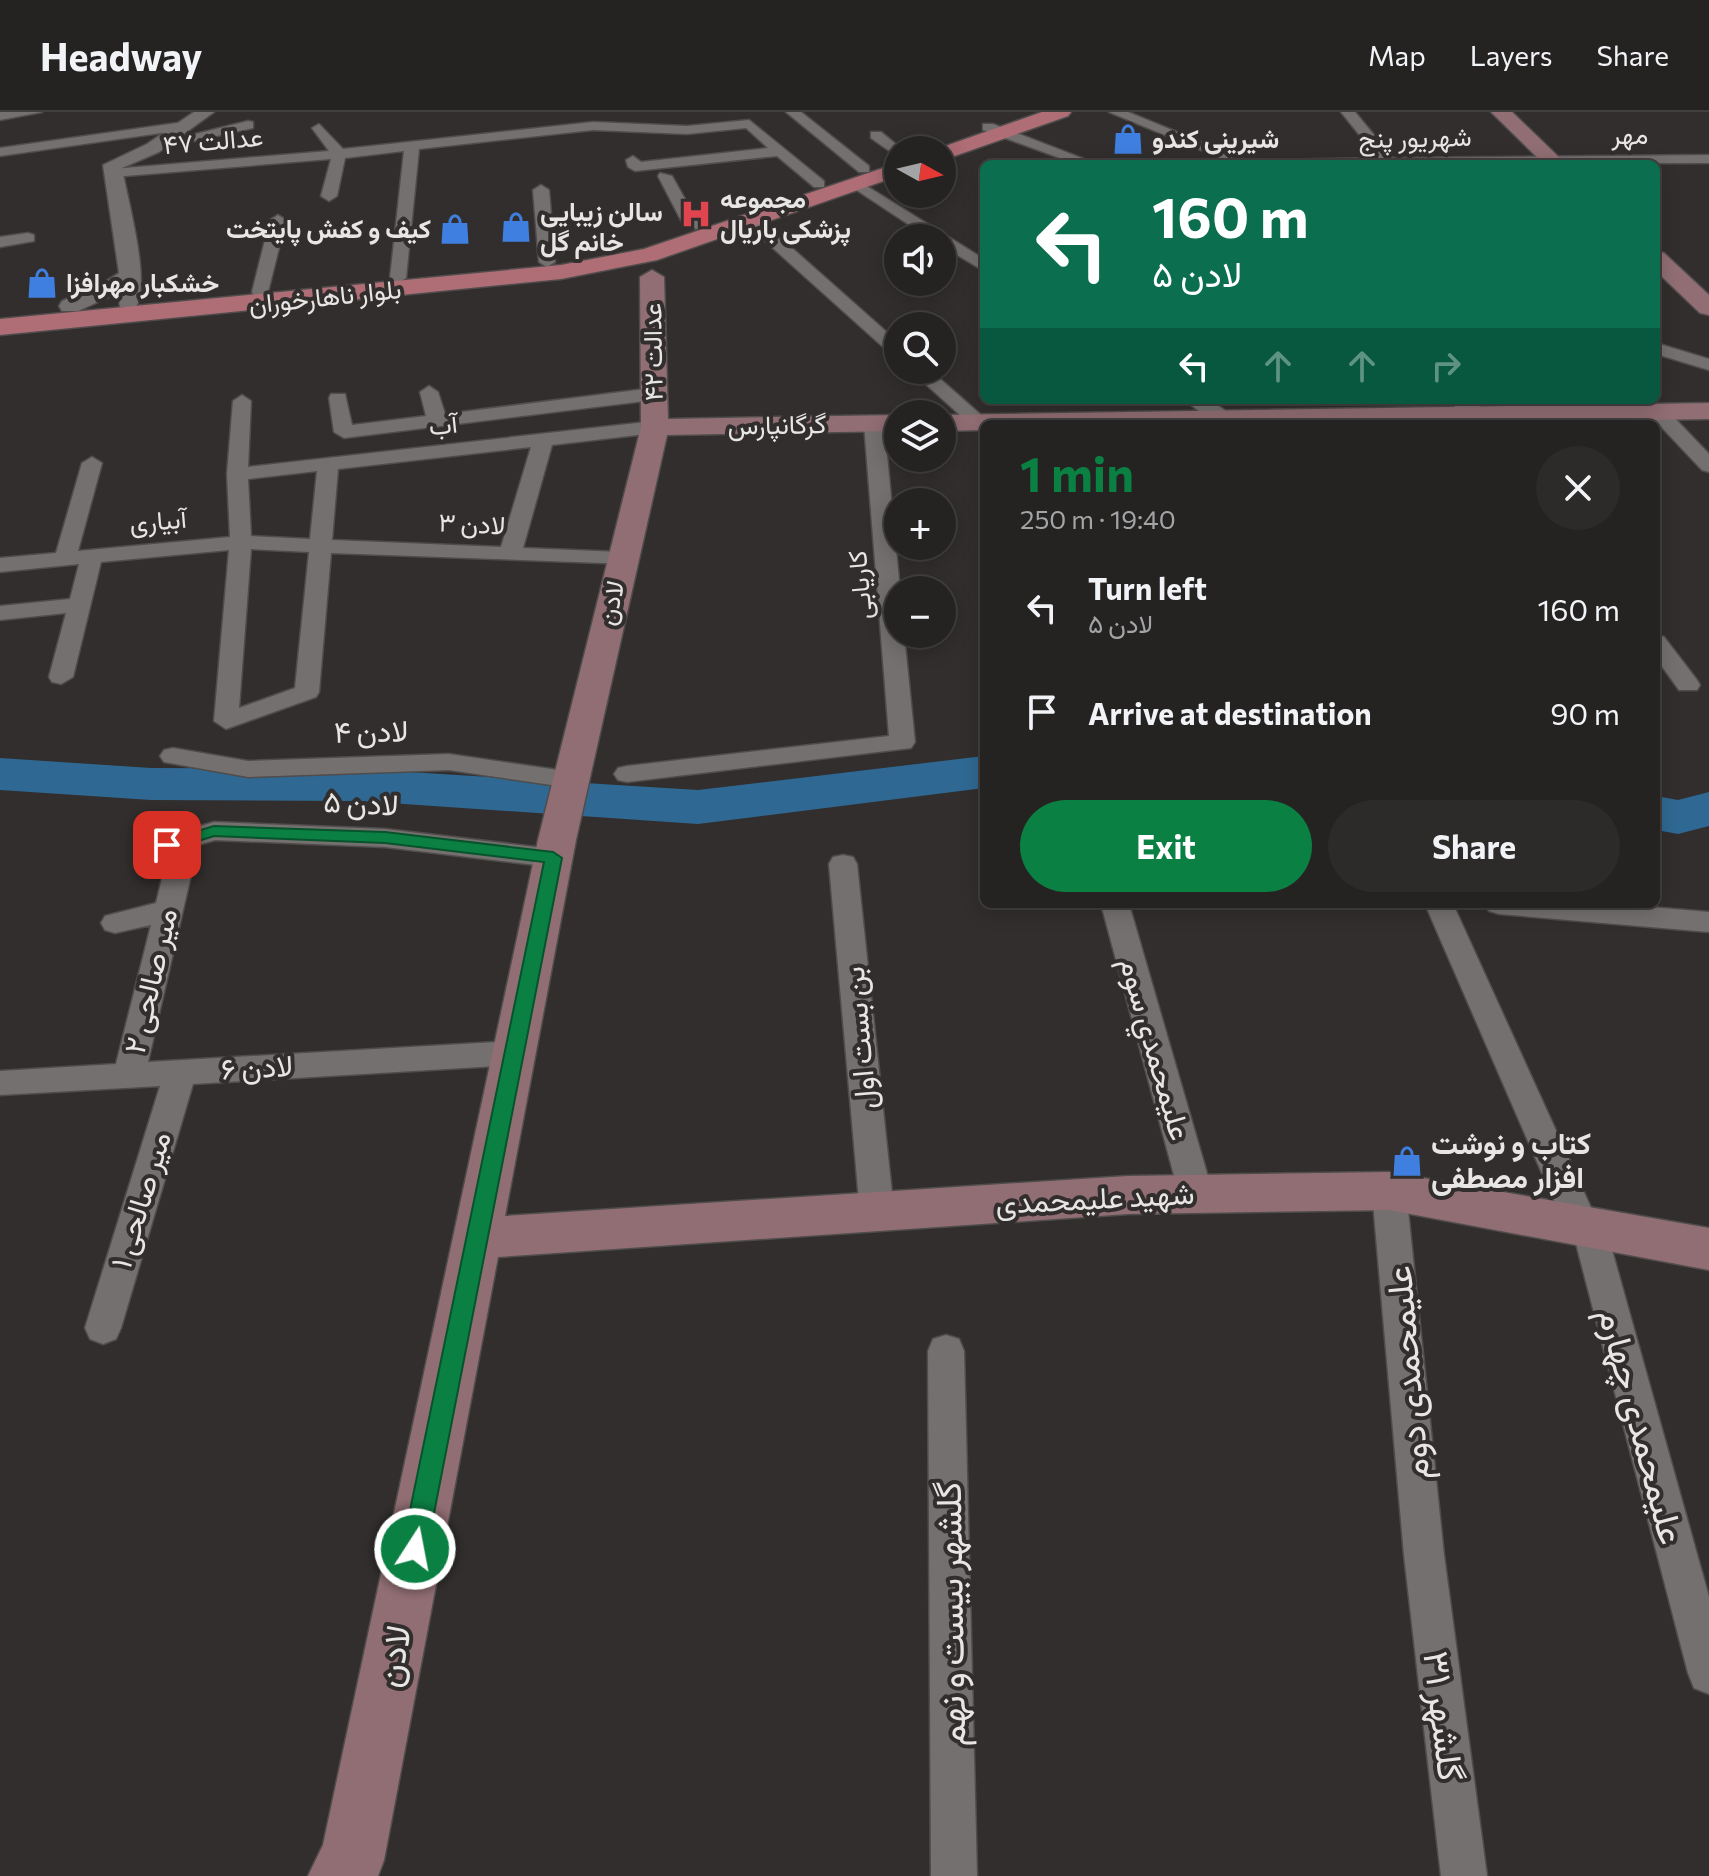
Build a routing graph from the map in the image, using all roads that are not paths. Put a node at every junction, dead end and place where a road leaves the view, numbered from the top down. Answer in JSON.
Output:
{"nodes":[{"id":1,"x":35,"y":112,"type":"edge"},
{"id":2,"x":205,"y":112,"type":"edge"},
{"id":3,"x":532,"y":112,"type":"edge"},
{"id":4,"x":793,"y":112,"type":"edge"},
{"id":5,"x":1033,"y":112,"type":"edge"},
{"id":6,"x":1061,"y":112,"type":"edge"},
{"id":7,"x":1116,"y":112,"type":"edge"},
{"id":8,"x":1348,"y":112,"type":"edge"},
{"id":9,"x":1501,"y":112,"type":"edge"},
{"id":10,"x":1166,"y":114,"type":"dead end"},
{"id":11,"x":0,"y":116,"type":"edge"},
{"id":12,"x":1134,"y":119,"type":"junction"},
{"id":13,"x":615,"y":120,"type":"edge"},
{"id":14,"x":177,"y":127,"type":"dead end"},
{"id":15,"x":319,"y":128,"type":"dead end"},
{"id":16,"x":995,"y":130,"type":"junction"},
{"id":17,"x":527,"y":133,"type":"junction"},
{"id":18,"x":876,"y":135,"type":"dead end"},
{"id":19,"x":107,"y":137,"type":"junction"},
{"id":20,"x":252,"y":137,"type":"edge"},
{"id":21,"x":956,"y":141,"type":"edge"},
{"id":22,"x":884,"y":142,"type":"edge"},
{"id":23,"x":158,"y":145,"type":"junction"},
{"id":24,"x":412,"y":146,"type":"junction"},
{"id":25,"x":956,"y":148,"type":"edge"},
{"id":26,"x":780,"y":151,"type":"junction"},
{"id":27,"x":0,"y":152,"type":"edge"},
{"id":28,"x":339,"y":154,"type":"junction"},
{"id":29,"x":1709,"y":159,"type":"edge"},
{"id":30,"x":633,"y":160,"type":"dead end"},
{"id":31,"x":1079,"y":160,"type":"edge"},
{"id":32,"x":1238,"y":160,"type":"edge"},
{"id":33,"x":1388,"y":160,"type":"edge"},
{"id":34,"x":1552,"y":160,"type":"edge"},
{"id":35,"x":1657,"y":160,"type":"edge"},
{"id":36,"x":884,"y":163,"type":"edge"},
{"id":37,"x":113,"y":169,"type":"junction"},
{"id":38,"x":884,"y":172,"type":"edge"},
{"id":39,"x":665,"y":176,"type":"dead end"},
{"id":40,"x":860,"y":177,"type":"junction"},
{"id":41,"x":819,"y":184,"type":"junction"},
{"id":42,"x":541,"y":190,"type":"dead end"},
{"id":43,"x":329,"y":196,"type":"dead end"},
{"id":44,"x":278,"y":220,"type":"dead end"},
{"id":45,"x":751,"y":220,"type":"junction"},
{"id":46,"x":921,"y":224,"type":"edge"},
{"id":47,"x":692,"y":226,"type":"junction"},
{"id":48,"x":28,"y":238,"type":"dead end"},
{"id":49,"x":0,"y":242,"type":"edge"},
{"id":50,"x":956,"y":248,"type":"edge"},
{"id":51,"x":547,"y":262,"type":"junction"},
{"id":52,"x":1660,"y":262,"type":"edge"},
{"id":53,"x":980,"y":263,"type":"edge"},
{"id":54,"x":650,"y":266,"type":"junction"},
{"id":55,"x":130,"y":275,"type":"junction"},
{"id":56,"x":398,"y":278,"type":"junction"},
{"id":57,"x":260,"y":292,"type":"junction"},
{"id":58,"x":70,"y":306,"type":"junction"},
{"id":59,"x":1709,"y":308,"type":"edge"},
{"id":60,"x":126,"y":309,"type":"junction"},
{"id":61,"x":0,"y":311,"type":"edge"},
{"id":62,"x":0,"y":327,"type":"edge"},
{"id":63,"x":884,"y":339,"type":"edge"},
{"id":64,"x":1660,"y":349,"type":"edge"},
{"id":65,"x":1709,"y":365,"type":"edge"},
{"id":66,"x":935,"y":384,"type":"edge"},
{"id":67,"x":429,"y":392,"type":"dead end"},
{"id":68,"x":653,"y":394,"type":"junction"},
{"id":69,"x":338,"y":398,"type":"dead end"},
{"id":70,"x":242,"y":401,"type":"dead end"},
{"id":71,"x":1200,"y":404,"type":"edge"},
{"id":72,"x":1461,"y":404,"type":"edge"},
{"id":73,"x":1709,"y":411,"type":"edge"},
{"id":74,"x":1658,"y":412,"type":"junction"},
{"id":75,"x":1487,"y":419,"type":"edge"},
{"id":76,"x":437,"y":420,"type":"junction"},
{"id":77,"x":1223,"y":420,"type":"edge"},
{"id":78,"x":1356,"y":420,"type":"edge"},
{"id":79,"x":979,"y":422,"type":"joint"},
{"id":80,"x":956,"y":423,"type":"edge"},
{"id":81,"x":884,"y":424,"type":"edge"},
{"id":82,"x":655,"y":427,"type":"junction"},
{"id":83,"x":543,"y":440,"type":"junction"},
{"id":84,"x":92,"y":463,"type":"dead end"},
{"id":85,"x":328,"y":464,"type":"junction"},
{"id":86,"x":1709,"y":466,"type":"edge"},
{"id":87,"x":888,"y":472,"type":"edge"},
{"id":88,"x":237,"y":474,"type":"junction"},
{"id":89,"x":241,"y":542,"type":"junction"},
{"id":90,"x":321,"y":545,"type":"junction"},
{"id":91,"x":510,"y":554,"type":"junction"},
{"id":92,"x":92,"y":556,"type":"junction"},
{"id":93,"x":65,"y":559,"type":"junction"},
{"id":94,"x":621,"y":559,"type":"junction"},
{"id":95,"x":0,"y":565,"type":"edge"},
{"id":96,"x":79,"y":605,"type":"junction"},
{"id":97,"x":0,"y":613,"type":"edge"},
{"id":98,"x":1660,"y":647,"type":"edge"},
{"id":99,"x":61,"y":677,"type":"dead end"},
{"id":100,"x":1688,"y":685,"type":"dead end"},
{"id":101,"x":173,"y":756,"type":"dead end"},
{"id":102,"x":627,"y":774,"type":"dead end"},
{"id":103,"x":572,"y":780,"type":"junction"},
{"id":104,"x":176,"y":843,"type":"joint"},
{"id":105,"x":555,"y":849,"type":"junction"},
{"id":106,"x":843,"y":864,"type":"dead end"},
{"id":107,"x":1116,"y":908,"type":"edge"},
{"id":108,"x":1441,"y":908,"type":"edge"},
{"id":109,"x":1546,"y":908,"type":"edge"},
{"id":110,"x":166,"y":911,"type":"junction"},
{"id":111,"x":1709,"y":922,"type":"edge"},
{"id":112,"x":115,"y":923,"type":"dead end"},
{"id":113,"x":514,"y":1053,"type":"junction"},
{"id":114,"x":180,"y":1073,"type":"junction"},
{"id":115,"x":129,"y":1075,"type":"junction"},
{"id":116,"x":0,"y":1083,"type":"edge"},
{"id":117,"x":1389,"y":1191,"type":"junction"},
{"id":118,"x":1196,"y":1194,"type":"junction"},
{"id":119,"x":877,"y":1212,"type":"junction"},
{"id":120,"x":1585,"y":1224,"type":"junction"},
{"id":121,"x":477,"y":1238,"type":"junction"},
{"id":122,"x":1709,"y":1249,"type":"edge"},
{"id":123,"x":103,"y":1328,"type":"dead end"},
{"id":124,"x":946,"y":1351,"type":"dead end"},
{"id":125,"x":1424,"y":1555,"type":"joint"},
{"id":126,"x":1709,"y":1673,"type":"edge"},
{"id":127,"x":350,"y":1871,"type":"edge"},
{"id":128,"x":954,"y":1876,"type":"edge"},
{"id":129,"x":1464,"y":1876,"type":"edge"}],
"edges":[{"from":1,"to":11,"type":"street"},
{"from":2,"to":23,"type":"street"},
{"from":3,"to":17,"type":"street"},
{"from":4,"to":40,"type":"street"},
{"from":5,"to":16,"type":"main road"},
{"from":6,"to":16,"type":"main road"},
{"from":7,"to":12,"type":"street"},
{"from":8,"to":33,"type":"street"},
{"from":9,"to":34,"type":"main road"},
{"from":10,"to":12,"type":"street"},
{"from":12,"to":32,"type":"street"},
{"from":13,"to":17,"type":"street","name":"عدالت ۴۷"},
{"from":13,"to":26,"type":"street","name":"عدالت ۴۷"},
{"from":14,"to":19,"type":"street"},
{"from":15,"to":28,"type":"street"},
{"from":16,"to":21,"type":"main road"},
{"from":16,"to":25,"type":"main road"},
{"from":16,"to":31,"type":"street"},
{"from":17,"to":24,"type":"street","name":"عدالت ۴۷"},
{"from":18,"to":22,"type":"street"},
{"from":19,"to":27,"type":"street"},
{"from":19,"to":37,"type":"street"},
{"from":20,"to":23,"type":"street"},
{"from":20,"to":28,"type":"street","name":"عدالت ۴۷"},
{"from":20,"to":37,"type":"street","name":"عدالت ۴۷"},
{"from":23,"to":37,"type":"street"},
{"from":24,"to":28,"type":"street","name":"عدالت ۴۷"},
{"from":24,"to":56,"type":"street"},
{"from":26,"to":30,"type":"street"},
{"from":26,"to":41,"type":"street","name":"عدالت ۴۷"},
{"from":28,"to":43,"type":"street"},
{"from":29,"to":35,"type":"street","name":"مهر"},
{"from":36,"to":40,"type":"main road"},
{"from":37,"to":55,"type":"street"},
{"from":38,"to":40,"type":"main road"},
{"from":39,"to":47,"type":"street"},
{"from":40,"to":41,"type":"main road","name":"بلوار ناهارخوران"},
{"from":40,"to":45,"type":"main road","name":"بلوار ناهارخوران"},
{"from":40,"to":46,"type":"street"},
{"from":41,"to":47,"type":"main road","name":"بلوار ناهارخوران"},
{"from":42,"to":51,"type":"street"},
{"from":44,"to":57,"type":"street"},
{"from":45,"to":54,"type":"main road","name":"بلوار ناهارخوران"},
{"from":45,"to":63,"type":"street"},
{"from":47,"to":51,"type":"main road","name":"بلوار ناهارخوران"},
{"from":48,"to":49,"type":"street"},
{"from":50,"to":53,"type":"street"},
{"from":51,"to":56,"type":"main road","name":"بلوار ناهارخوران"},
{"from":52,"to":59,"type":"main road"},
{"from":54,"to":60,"type":"main road","name":"بلوار ناهارخوران"},
{"from":54,"to":68,"type":"main road","name":"عدالت ۴۲"},
{"from":55,"to":58,"type":"street"},
{"from":55,"to":60,"type":"street"},
{"from":56,"to":57,"type":"main road","name":"بلوار ناهارخوران"},
{"from":57,"to":60,"type":"main road","name":"بلوار ناهارخوران"},
{"from":58,"to":60,"type":"main road","name":"بلوار ناهارخوران"},
{"from":58,"to":61,"type":"main road","name":"بلوار ناهارخوران"},
{"from":60,"to":62,"type":"main road","name":"بلوار ناهارخوران"},
{"from":64,"to":65,"type":"street"},
{"from":66,"to":79,"type":"street"},
{"from":67,"to":76,"type":"street"},
{"from":68,"to":76,"type":"street"},
{"from":68,"to":82,"type":"main road","name":"عدالت ۴۲"},
{"from":69,"to":76,"type":"street"},
{"from":70,"to":88,"type":"street"},
{"from":71,"to":77,"type":"street"},
{"from":72,"to":75,"type":"street"},
{"from":73,"to":74,"type":"main road"},
{"from":74,"to":75,"type":"main road"},
{"from":74,"to":86,"type":"street"},
{"from":75,"to":78,"type":"main road"},
{"from":79,"to":80,"type":"main road"},
{"from":81,"to":82,"type":"main road","name":"گرگانپارس"},
{"from":82,"to":83,"type":"street","name":"آب"},
{"from":82,"to":94,"type":"main road","name":"لادن"},
{"from":83,"to":85,"type":"street","name":"آب"},
{"from":83,"to":91,"type":"street"},
{"from":84,"to":93,"type":"street"},
{"from":85,"to":88,"type":"street","name":"آب"},
{"from":85,"to":90,"type":"street"},
{"from":87,"to":102,"type":"street","name":"کاریابی"},
{"from":88,"to":89,"type":"street"},
{"from":89,"to":90,"type":"street","name":"آبیاری"},
{"from":89,"to":90,"type":"street"},
{"from":89,"to":92,"type":"street","name":"آبیاری"},
{"from":90,"to":91,"type":"street","name":"۳ لادن"},
{"from":91,"to":94,"type":"street","name":"۳ لادن"},
{"from":92,"to":93,"type":"street","name":"آبیاری"},
{"from":92,"to":96,"type":"street"},
{"from":93,"to":95,"type":"street","name":"آبیاری"},
{"from":94,"to":103,"type":"main road","name":"لادن"},
{"from":96,"to":97,"type":"street"},
{"from":96,"to":99,"type":"street"},
{"from":98,"to":100,"type":"street"},
{"from":101,"to":103,"type":"street","name":"۴ لادن"},
{"from":103,"to":105,"type":"main road","name":"لادن"},
{"from":104,"to":105,"type":"street","name":"۵ لادن"},
{"from":104,"to":110,"type":"street","name":"۲ میر صالحی"},
{"from":105,"to":113,"type":"main road","name":"لادن"},
{"from":106,"to":119,"type":"street","name":"بن بست اول"},
{"from":107,"to":118,"type":"street","name":"عليمحمدي سوم"},
{"from":108,"to":120,"type":"street","name":"علیمحمدی چهارم"},
{"from":109,"to":111,"type":"street"},
{"from":110,"to":112,"type":"street"},
{"from":110,"to":115,"type":"street","name":"۲ میر صالحی"},
{"from":113,"to":114,"type":"street","name":"۶ لادن"},
{"from":113,"to":121,"type":"main road","name":"لادن"},
{"from":114,"to":115,"type":"street","name":"۶ لادن"},
{"from":114,"to":123,"type":"street","name":"۱ میر صالحی"},
{"from":115,"to":116,"type":"street","name":"۶ لادن"},
{"from":117,"to":118,"type":"main road","name":"شهید علیمحمدی"},
{"from":117,"to":120,"type":"main road","name":"شهید علیمحمدی"},
{"from":117,"to":125,"type":"street","name":"علیمحمدی دوم"},
{"from":118,"to":119,"type":"main road","name":"شهید علیمحمدی"},
{"from":119,"to":121,"type":"main road","name":"شهید علیمحمدی"},
{"from":120,"to":122,"type":"main road","name":"شهید علیمحمدی"},
{"from":120,"to":126,"type":"street","name":"علیمحمدی چهارم"},
{"from":121,"to":127,"type":"main road","name":"لادن"},
{"from":124,"to":128,"type":"street","name":"گلشهر بیست و نهم"},
{"from":125,"to":129,"type":"street","name":"گلشهر ۳۱"}]}
